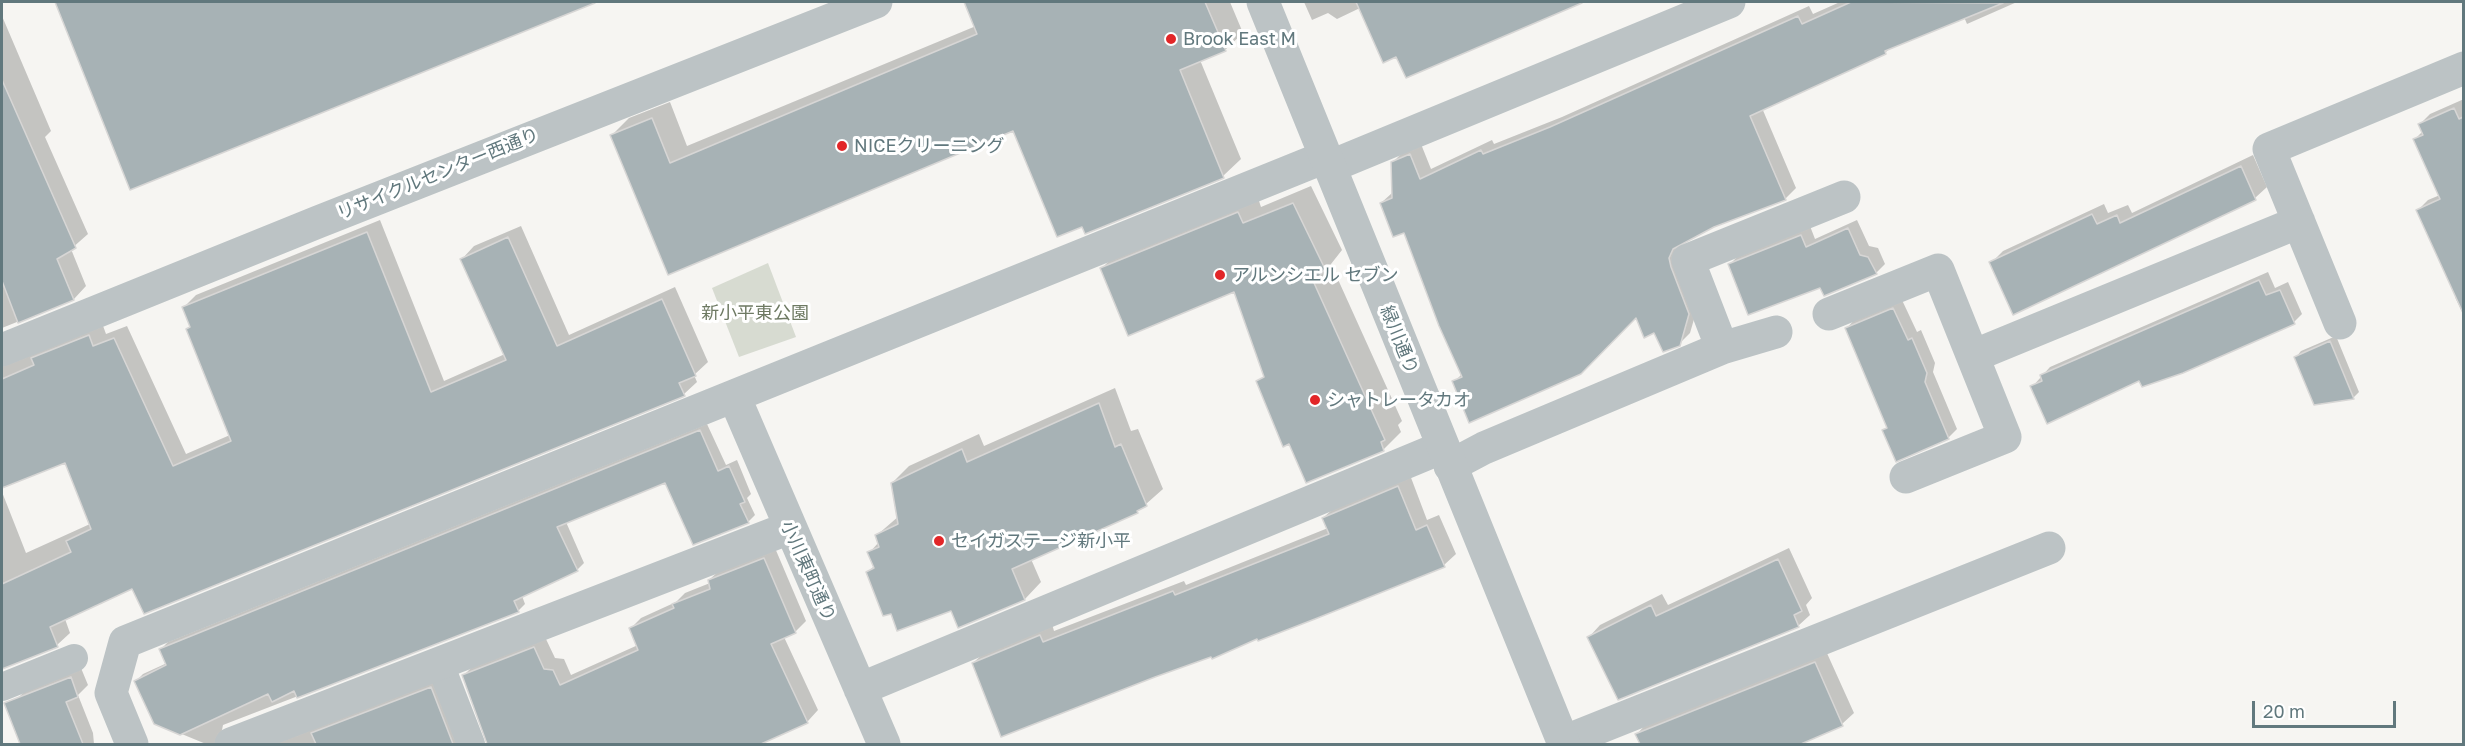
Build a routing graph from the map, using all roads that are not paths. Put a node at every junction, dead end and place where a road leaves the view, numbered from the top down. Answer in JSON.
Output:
{"nodes":[{"id":1,"x":876,"y":2,"type":"edge"},
{"id":2,"x":1263,"y":2,"type":"edge"},
{"id":3,"x":1729,"y":2,"type":"edge"},
{"id":4,"x":2463,"y":68,"type":"edge"},
{"id":5,"x":1327,"y":162,"type":"junction"},
{"id":6,"x":1844,"y":197,"type":"dead end"},
{"id":7,"x":2299,"y":222,"type":"junction"},
{"id":8,"x":1829,"y":314,"type":"dead end"},
{"id":9,"x":2340,"y":323,"type":"dead end"},
{"id":10,"x":1776,"y":332,"type":"dead end"},
{"id":11,"x":1722,"y":348,"type":"junction"},
{"id":12,"x":2,"y":350,"type":"edge"},
{"id":13,"x":1973,"y":356,"type":"junction"},
{"id":14,"x":734,"y":396,"type":"junction"},
{"id":15,"x":1447,"y":457,"type":"junction"},
{"id":16,"x":1906,"y":477,"type":"dead end"},
{"id":17,"x":789,"y":528,"type":"junction"},
{"id":18,"x":2049,"y":548,"type":"dead end"},
{"id":19,"x":74,"y":658,"type":"dead end"},
{"id":20,"x":440,"y":664,"type":"junction"},
{"id":21,"x":2,"y":687,"type":"edge"},
{"id":22,"x":860,"y":689,"type":"junction"},
{"id":23,"x":1563,"y":743,"type":"edge"},
{"id":24,"x":132,"y":744,"type":"edge"},
{"id":25,"x":231,"y":744,"type":"edge"},
{"id":26,"x":471,"y":744,"type":"edge"},
{"id":27,"x":884,"y":744,"type":"edge"}],
"edges":[{"from":1,"to":12,"type":"street","name":"リサイクルセンター西通り"},
{"from":2,"to":5,"type":"street","name":"緑川通り"},
{"from":3,"to":5,"type":"street"},
{"from":4,"to":7,"type":"street"},
{"from":5,"to":14,"type":"street"},
{"from":5,"to":15,"type":"street","name":"緑川通り"},
{"from":6,"to":11,"type":"street"},
{"from":7,"to":9,"type":"street"},
{"from":7,"to":13,"type":"street"},
{"from":8,"to":13,"type":"street"},
{"from":10,"to":11,"type":"street"},
{"from":11,"to":15,"type":"street"},
{"from":13,"to":16,"type":"street"},
{"from":14,"to":17,"type":"street","name":"小川東町通り"},
{"from":14,"to":24,"type":"street"},
{"from":15,"to":22,"type":"street"},
{"from":15,"to":23,"type":"street","name":"緑川通り"},
{"from":17,"to":20,"type":"street"},
{"from":17,"to":22,"type":"street","name":"小川東町通り"},
{"from":18,"to":23,"type":"street"},
{"from":19,"to":21,"type":"lane"},
{"from":20,"to":25,"type":"street"},
{"from":20,"to":26,"type":"lane"},
{"from":22,"to":27,"type":"street","name":"小川東町通り"}]}
